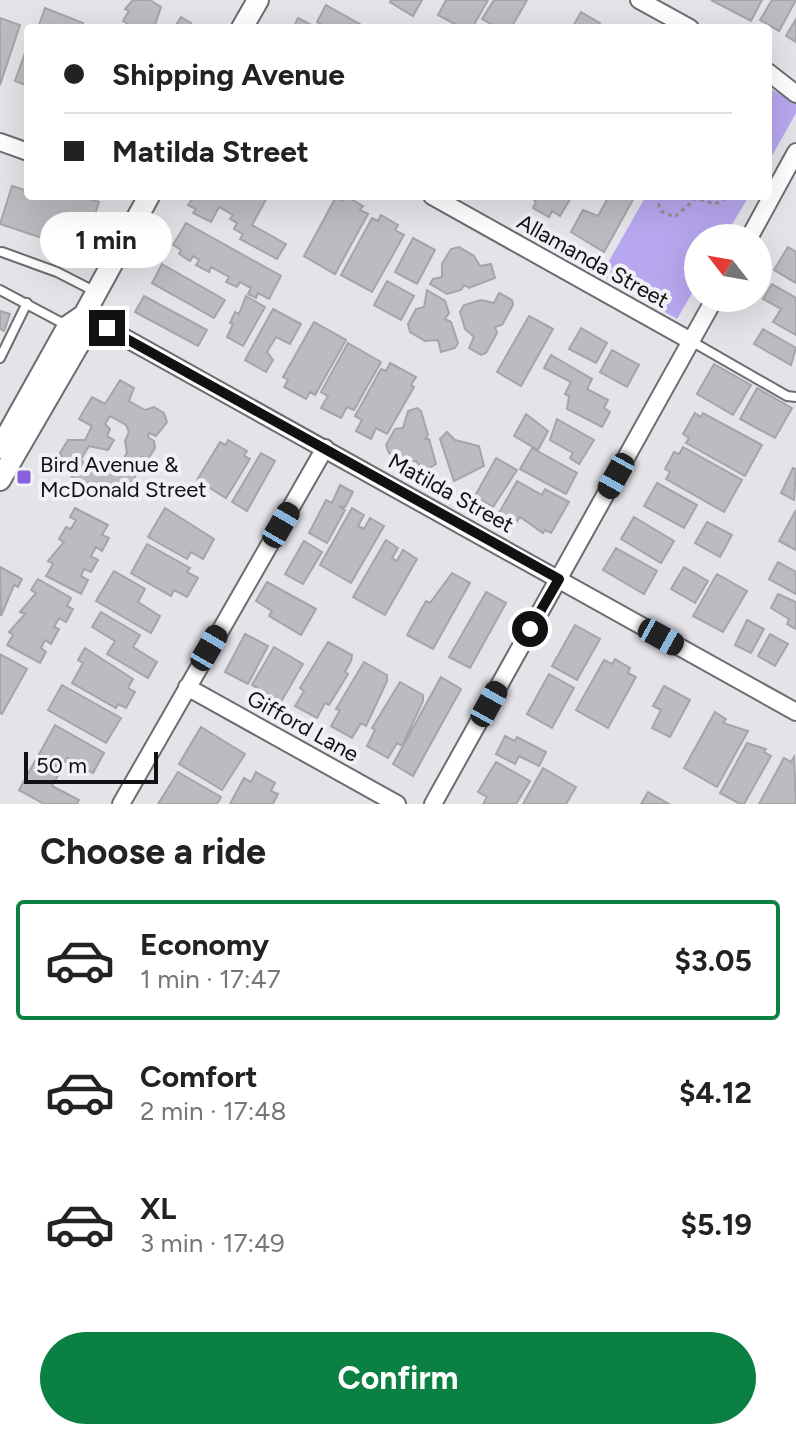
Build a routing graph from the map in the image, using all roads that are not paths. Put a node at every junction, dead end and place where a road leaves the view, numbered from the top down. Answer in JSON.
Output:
{"nodes":[{"id":1,"x":639,"y":0,"type":"edge"},
{"id":2,"x":251,"y":2,"type":"edge"},
{"id":3,"x":243,"y":24,"type":"edge"},
{"id":4,"x":683,"y":24,"type":"edge"},
{"id":5,"x":772,"y":74,"type":"edge"},
{"id":6,"x":796,"y":78,"type":"edge"},
{"id":7,"x":796,"y":94,"type":"edge"},
{"id":8,"x":0,"y":142,"type":"edge"},
{"id":9,"x":24,"y":151,"type":"edge"},
{"id":10,"x":796,"y":152,"type":"edge"},
{"id":11,"x":772,"y":196,"type":"edge"},
{"id":12,"x":145,"y":200,"type":"edge"},
{"id":13,"x":439,"y":200,"type":"edge"},
{"id":14,"x":770,"y":200,"type":"edge"},
{"id":15,"x":757,"y":224,"type":"edge"},
{"id":16,"x":2,"y":252,"type":"dead end"},
{"id":17,"x":0,"y":290,"type":"edge"},
{"id":18,"x":97,"y":292,"type":"junction"},
{"id":19,"x":27,"y":303,"type":"junction"},
{"id":20,"x":707,"y":312,"type":"edge"},
{"id":21,"x":76,"y":321,"type":"junction"},
{"id":22,"x":691,"y":341,"type":"junction"},
{"id":23,"x":0,"y":358,"type":"edge"},
{"id":24,"x":796,"y":397,"type":"edge"},
{"id":25,"x":0,"y":448,"type":"edge"},
{"id":26,"x":325,"y":448,"type":"junction"},
{"id":27,"x":0,"y":480,"type":"edge"},
{"id":28,"x":559,"y":579,"type":"junction"},
{"id":29,"x":187,"y":687,"type":"junction"},
{"id":30,"x":795,"y":708,"type":"edge"},
{"id":31,"x":121,"y":804,"type":"edge"},
{"id":32,"x":397,"y":804,"type":"edge"},
{"id":33,"x":433,"y":804,"type":"edge"}],
"edges":[{"from":1,"to":4,"type":"street"},
{"from":2,"to":3,"type":"street"},
{"from":5,"to":6,"type":"street"},
{"from":5,"to":7,"type":"street"},
{"from":8,"to":9,"type":"street"},
{"from":10,"to":11,"type":"street"},
{"from":12,"to":18,"type":"street"},
{"from":13,"to":22,"type":"street","name":"Allamanda Street"},
{"from":14,"to":15,"type":"street"},
{"from":16,"to":18,"type":"lane"},
{"from":17,"to":19,"type":"lane"},
{"from":18,"to":21,"type":"street"},
{"from":19,"to":21,"type":"lane"},
{"from":19,"to":23,"type":"lane"},
{"from":20,"to":22,"type":"street"},
{"from":21,"to":25,"type":"street"},
{"from":21,"to":26,"type":"street","name":"Matilda Street"},
{"from":21,"to":27,"type":"street"},
{"from":22,"to":24,"type":"lane"},
{"from":22,"to":28,"type":"street"},
{"from":26,"to":28,"type":"street","name":"Matilda Street"},
{"from":26,"to":29,"type":"street"},
{"from":28,"to":30,"type":"street","name":"Matilda Street"},
{"from":28,"to":33,"type":"street"},
{"from":29,"to":31,"type":"street"},
{"from":29,"to":32,"type":"street","name":"Gifford Lane"}]}
